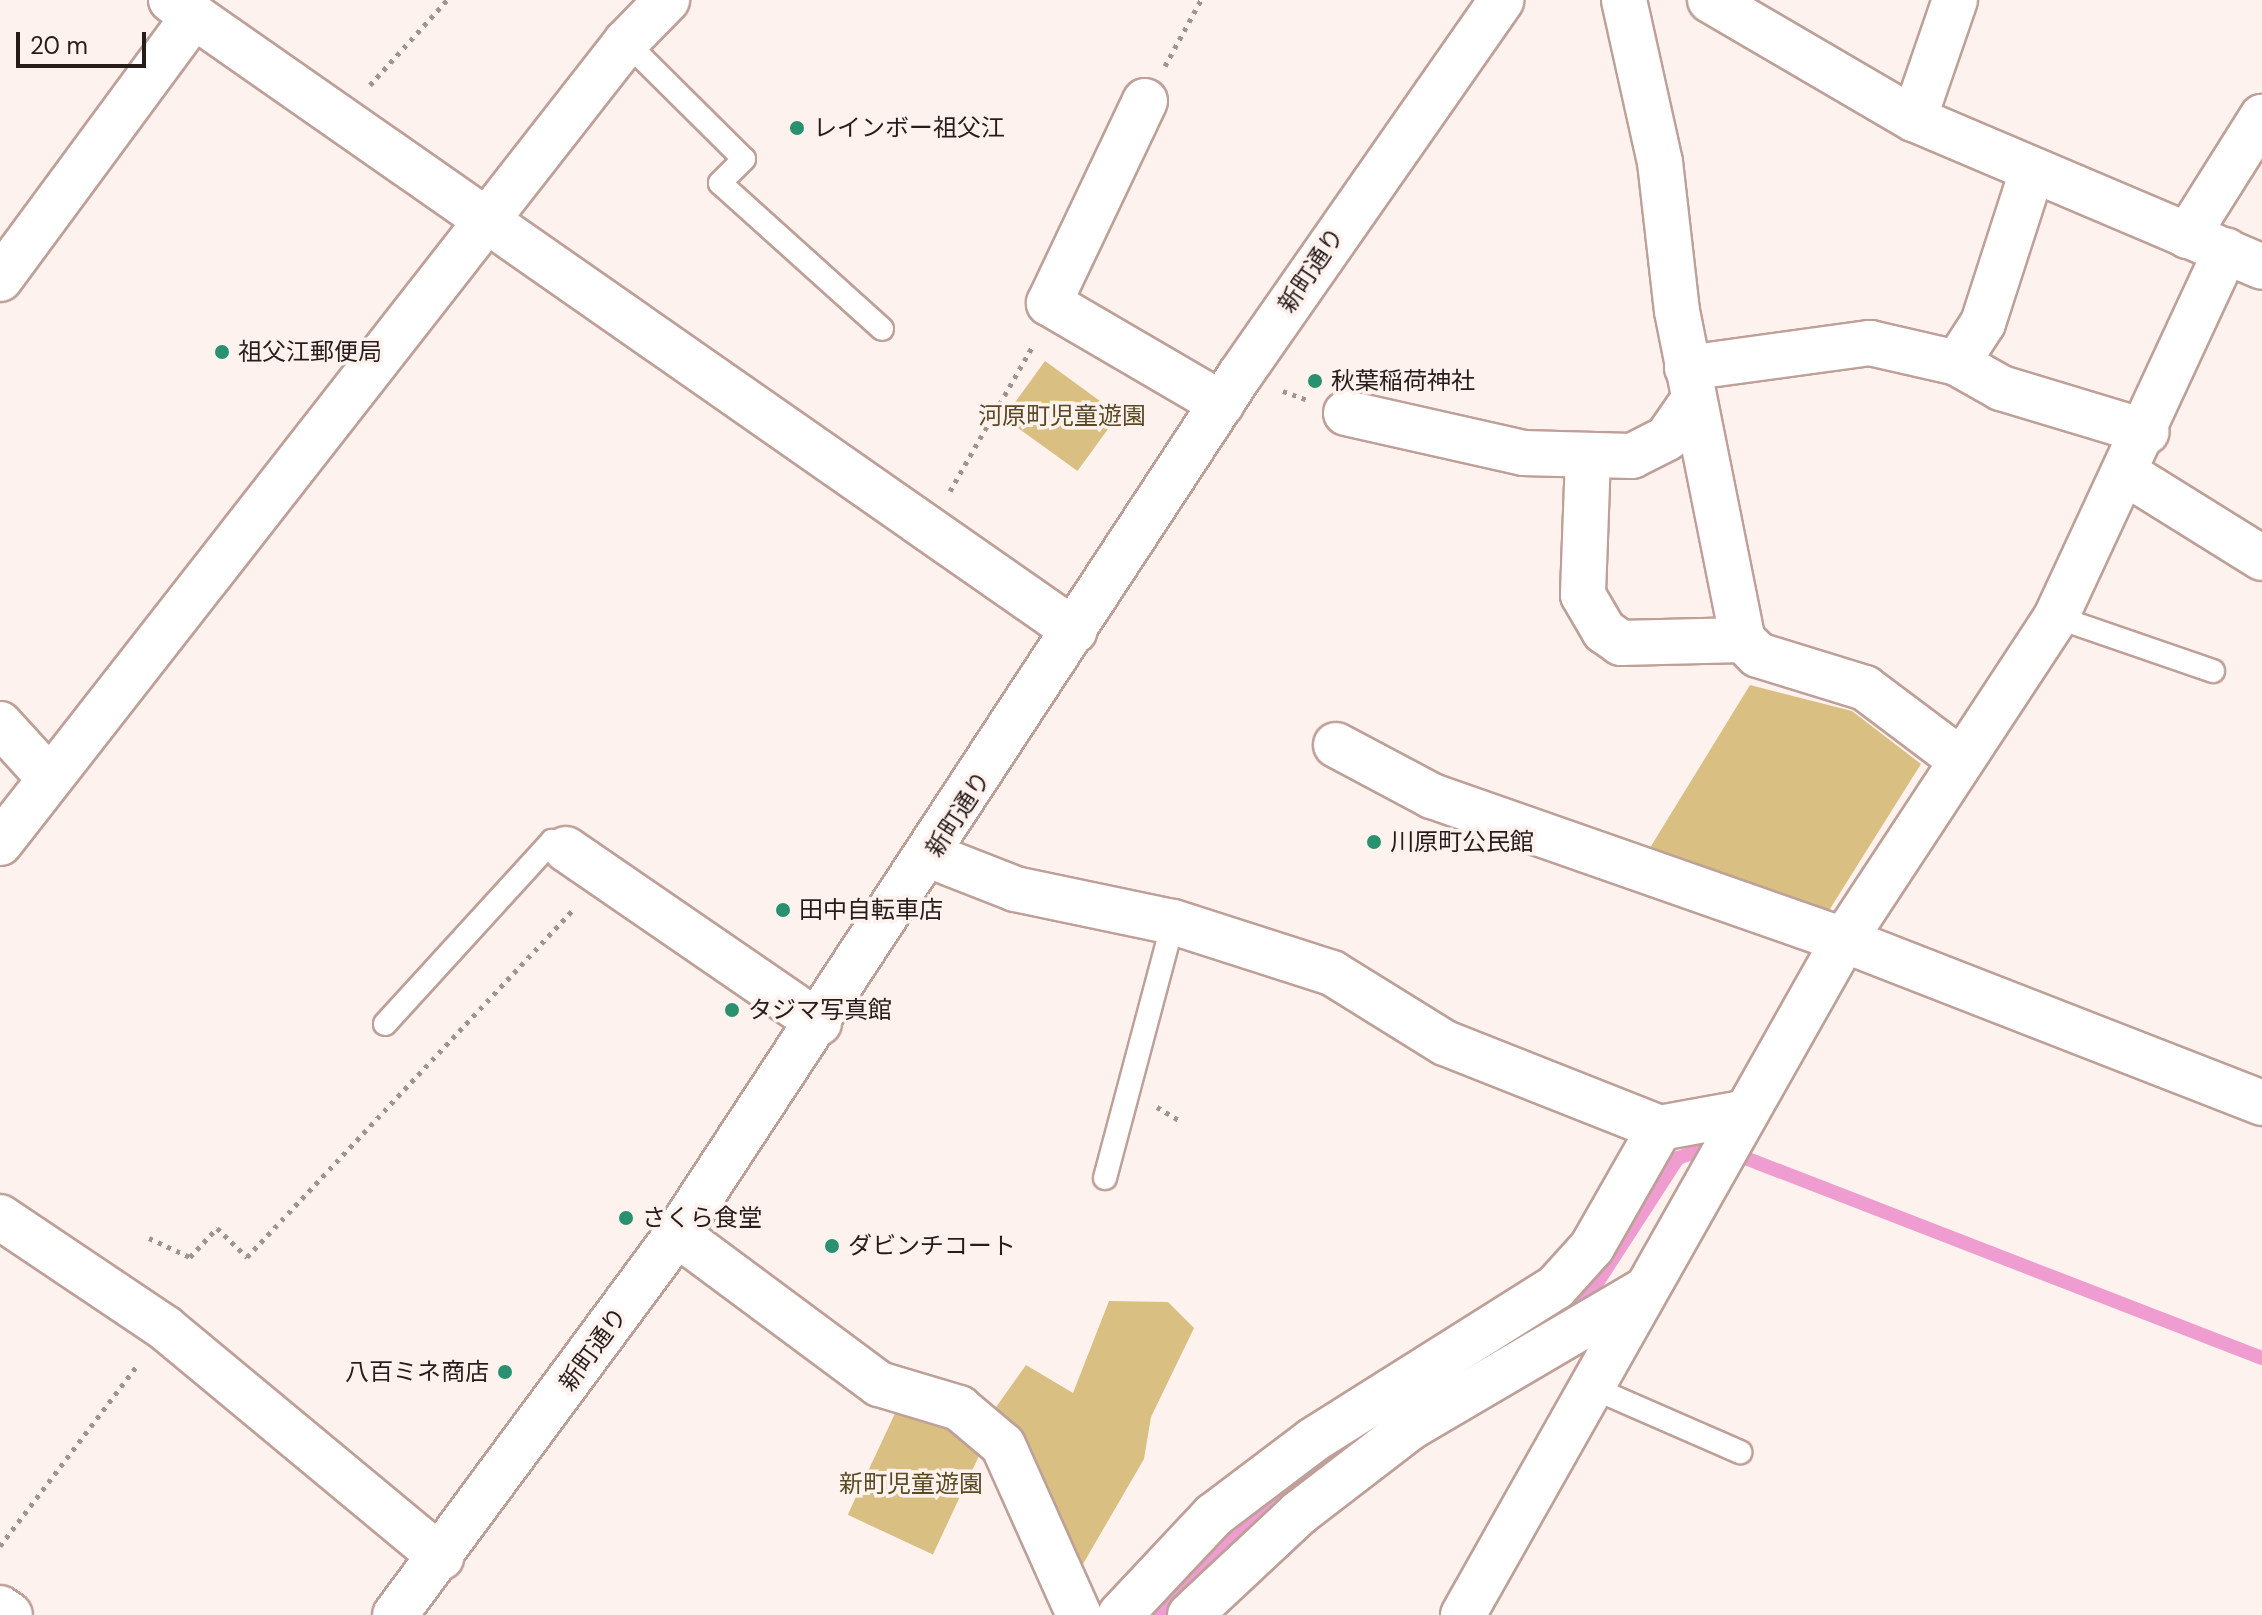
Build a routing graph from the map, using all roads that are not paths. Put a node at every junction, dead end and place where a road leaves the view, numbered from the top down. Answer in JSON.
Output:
{"nodes":[{"id":1,"x":667,"y":0,"type":"edge"},
{"id":2,"x":1502,"y":0,"type":"edge"},
{"id":3,"x":1624,"y":0,"type":"edge"},
{"id":4,"x":1710,"y":0,"type":"edge"},
{"id":5,"x":1955,"y":0,"type":"edge"},
{"id":6,"x":182,"y":8,"type":"edge"},
{"id":7,"x":626,"y":42,"type":"junction"},
{"id":8,"x":1145,"y":101,"type":"road end"},
{"id":9,"x":2262,"y":117,"type":"edge"},
{"id":10,"x":1914,"y":119,"type":"junction"},
{"id":11,"x":2031,"y":174,"type":"junction"},
{"id":12,"x":486,"y":222,"type":"junction"},
{"id":13,"x":2225,"y":251,"type":"edge"},
{"id":14,"x":0,"y":279,"type":"edge"},
{"id":15,"x":882,"y":329,"type":"dead end"},
{"id":16,"x":1957,"y":363,"type":"junction"},
{"id":17,"x":1691,"y":384,"type":"junction"},
{"id":18,"x":1231,"y":390,"type":"junction"},
{"id":19,"x":1346,"y":413,"type":"road end"},
{"id":20,"x":2147,"y":432,"type":"junction"},
{"id":21,"x":1588,"y":457,"type":"junction"},
{"id":22,"x":2127,"y":474,"type":"junction"},
{"id":23,"x":2262,"y":558,"type":"edge"},
{"id":24,"x":2056,"y":617,"type":"junction"},
{"id":25,"x":1075,"y":631,"type":"junction"},
{"id":26,"x":1743,"y":640,"type":"junction"},
{"id":27,"x":2213,"y":671,"type":"dead end"},
{"id":28,"x":0,"y":724,"type":"edge"},
{"id":29,"x":1336,"y":745,"type":"dead end"},
{"id":30,"x":1961,"y":760,"type":"junction"},
{"id":31,"x":50,"y":779,"type":"junction"},
{"id":32,"x":0,"y":843,"type":"edge"},
{"id":33,"x":566,"y":849,"type":"joint"},
{"id":34,"x":931,"y":856,"type":"junction"},
{"id":35,"x":1173,"y":922,"type":"junction"},
{"id":36,"x":1844,"y":940,"type":"junction"},
{"id":37,"x":819,"y":1023,"type":"junction"},
{"id":38,"x":385,"y":1024,"type":"dead end"},
{"id":39,"x":2262,"y":1103,"type":"edge"},
{"id":40,"x":1747,"y":1112,"type":"junction"},
{"id":41,"x":1660,"y":1128,"type":"junction"},
{"id":42,"x":1105,"y":1178,"type":"dead end"},
{"id":43,"x":0,"y":1217,"type":"edge"},
{"id":44,"x":677,"y":1234,"type":"junction"},
{"id":45,"x":1646,"y":1290,"type":"junction"},
{"id":46,"x":1591,"y":1387,"type":"junction"},
{"id":47,"x":1740,"y":1452,"type":"dead end"},
{"id":48,"x":441,"y":1557,"type":"junction"},
{"id":49,"x":0,"y":1608,"type":"edge"},
{"id":50,"x":10,"y":1615,"type":"edge"},
{"id":51,"x":395,"y":1615,"type":"edge"},
{"id":52,"x":1079,"y":1615,"type":"edge"},
{"id":53,"x":1120,"y":1615,"type":"edge"},
{"id":54,"x":1190,"y":1615,"type":"edge"},
{"id":55,"x":1463,"y":1615,"type":"edge"}],
"edges":[{"from":1,"to":7,"type":"street"},
{"from":2,"to":18,"type":"street","name":"新町通り"},
{"from":3,"to":17,"type":"street"},
{"from":4,"to":10,"type":"street"},
{"from":5,"to":10,"type":"street"},
{"from":6,"to":12,"type":"street"},
{"from":6,"to":14,"type":"street"},
{"from":7,"to":12,"type":"street"},
{"from":7,"to":15,"type":"lane"},
{"from":8,"to":18,"type":"street"},
{"from":9,"to":13,"type":"street"},
{"from":10,"to":11,"type":"street"},
{"from":11,"to":13,"type":"street"},
{"from":11,"to":16,"type":"street"},
{"from":12,"to":25,"type":"street"},
{"from":12,"to":31,"type":"street"},
{"from":13,"to":20,"type":"street"},
{"from":16,"to":17,"type":"street"},
{"from":16,"to":20,"type":"street"},
{"from":17,"to":21,"type":"street"},
{"from":17,"to":26,"type":"street"},
{"from":18,"to":25,"type":"street","name":"新町通り"},
{"from":19,"to":21,"type":"street"},
{"from":20,"to":22,"type":"street"},
{"from":21,"to":26,"type":"street"},
{"from":22,"to":23,"type":"street"},
{"from":22,"to":24,"type":"street"},
{"from":24,"to":27,"type":"lane"},
{"from":24,"to":30,"type":"street"},
{"from":25,"to":34,"type":"street","name":"新町通り"},
{"from":26,"to":30,"type":"street"},
{"from":28,"to":31,"type":"street"},
{"from":29,"to":36,"type":"street"},
{"from":30,"to":36,"type":"street"},
{"from":31,"to":32,"type":"street"},
{"from":33,"to":37,"type":"street"},
{"from":33,"to":38,"type":"lane"},
{"from":34,"to":35,"type":"street"},
{"from":34,"to":37,"type":"street","name":"新町通り"},
{"from":35,"to":41,"type":"street"},
{"from":35,"to":42,"type":"lane"},
{"from":36,"to":39,"type":"street"},
{"from":36,"to":40,"type":"street"},
{"from":37,"to":44,"type":"street","name":"新町通り"},
{"from":40,"to":41,"type":"street"},
{"from":40,"to":45,"type":"street"},
{"from":41,"to":53,"type":"street"},
{"from":43,"to":48,"type":"street"},
{"from":44,"to":48,"type":"street","name":"新町通り"},
{"from":44,"to":52,"type":"street"},
{"from":45,"to":46,"type":"street"},
{"from":45,"to":54,"type":"street"},
{"from":46,"to":47,"type":"lane"},
{"from":46,"to":55,"type":"street"},
{"from":48,"to":51,"type":"street","name":"新町通り"},
{"from":49,"to":50,"type":"street"}]}
